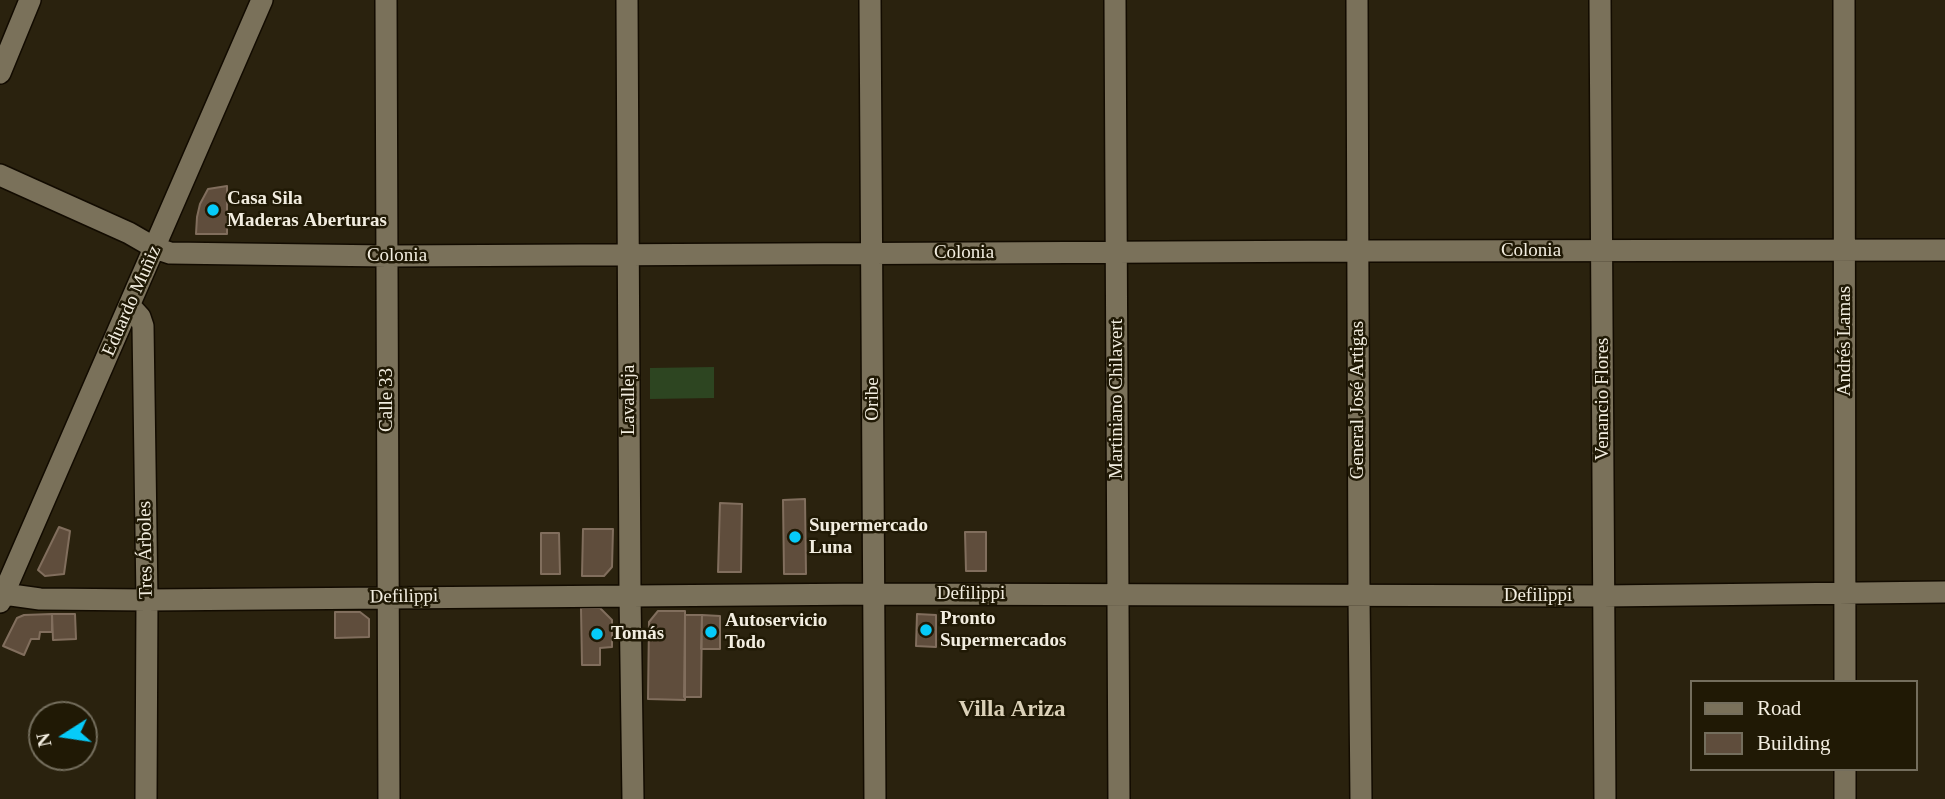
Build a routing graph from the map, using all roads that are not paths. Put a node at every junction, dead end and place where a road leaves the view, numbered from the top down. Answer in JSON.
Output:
{"nodes":[{"id":1,"x":30,"y":0,"type":"edge"},
{"id":2,"x":262,"y":0,"type":"edge"},
{"id":3,"x":386,"y":0,"type":"edge"},
{"id":4,"x":627,"y":0,"type":"edge"},
{"id":5,"x":870,"y":0,"type":"edge"},
{"id":6,"x":1115,"y":0,"type":"edge"},
{"id":7,"x":1357,"y":0,"type":"edge"},
{"id":8,"x":1600,"y":0,"type":"edge"},
{"id":9,"x":1844,"y":0,"type":"edge"},
{"id":10,"x":0,"y":73,"type":"edge"},
{"id":11,"x":0,"y":176,"type":"edge"},
{"id":12,"x":155,"y":248,"type":"junction"},
{"id":13,"x":1845,"y":250,"type":"junction"},
{"id":14,"x":1945,"y":250,"type":"edge"},
{"id":15,"x":1358,"y":251,"type":"junction"},
{"id":16,"x":1603,"y":251,"type":"junction"},
{"id":17,"x":1117,"y":252,"type":"junction"},
{"id":18,"x":872,"y":253,"type":"junction"},
{"id":19,"x":628,"y":255,"type":"junction"},
{"id":20,"x":387,"y":256,"type":"junction"},
{"id":21,"x":130,"y":306,"type":"junction"},
{"id":22,"x":1845,"y":592,"type":"junction"},
{"id":23,"x":1945,"y":592,"type":"edge"},
{"id":24,"x":874,"y":594,"type":"junction"},
{"id":25,"x":1117,"y":594,"type":"junction"},
{"id":26,"x":1,"y":595,"type":"edge"},
{"id":27,"x":630,"y":595,"type":"junction"},
{"id":28,"x":1359,"y":596,"type":"junction"},
{"id":29,"x":1603,"y":596,"type":"junction"},
{"id":30,"x":387,"y":597,"type":"junction"},
{"id":31,"x":147,"y":600,"type":"junction"},
{"id":32,"x":1845,"y":680,"type":"edge"},
{"id":33,"x":1845,"y":771,"type":"edge"},
{"id":34,"x":146,"y":799,"type":"edge"},
{"id":35,"x":389,"y":799,"type":"edge"},
{"id":36,"x":633,"y":799,"type":"edge"},
{"id":37,"x":875,"y":799,"type":"edge"},
{"id":38,"x":1119,"y":799,"type":"edge"},
{"id":39,"x":1361,"y":799,"type":"edge"},
{"id":40,"x":1605,"y":799,"type":"edge"},
{"id":41,"x":1845,"y":799,"type":"edge"}],
"edges":[{"from":1,"to":10,"type":"street"},
{"from":2,"to":12,"type":"street","name":"Eduardo Muñiz"},
{"from":3,"to":20,"type":"street","name":"Calle 33"},
{"from":4,"to":19,"type":"street","name":"Lavalleja"},
{"from":5,"to":18,"type":"street","name":"Oribe"},
{"from":6,"to":17,"type":"street","name":"Martiniano Chilavert"},
{"from":7,"to":15,"type":"street","name":"General José Artigas"},
{"from":8,"to":16,"type":"street","name":"Venancio Flores"},
{"from":9,"to":13,"type":"street","name":"Andrés Lamas"},
{"from":11,"to":12,"type":"street","name":"Colonia"},
{"from":12,"to":20,"type":"street","name":"Colonia"},
{"from":12,"to":21,"type":"street","name":"Eduardo Muñiz"},
{"from":13,"to":14,"type":"street","name":"Colonia"},
{"from":13,"to":16,"type":"street","name":"Colonia"},
{"from":13,"to":22,"type":"street","name":"Andrés Lamas"},
{"from":15,"to":16,"type":"street","name":"Colonia"},
{"from":15,"to":17,"type":"street","name":"Colonia"},
{"from":15,"to":28,"type":"street","name":"General José Artigas"},
{"from":16,"to":29,"type":"street","name":"Venancio Flores"},
{"from":17,"to":18,"type":"street","name":"Colonia"},
{"from":17,"to":25,"type":"street","name":"Martiniano Chilavert"},
{"from":18,"to":19,"type":"street","name":"Colonia"},
{"from":18,"to":24,"type":"street","name":"Oribe"},
{"from":19,"to":20,"type":"street","name":"Colonia"},
{"from":19,"to":27,"type":"street","name":"Lavalleja"},
{"from":20,"to":30,"type":"street","name":"Calle 33"},
{"from":21,"to":26,"type":"street","name":"Eduardo Muñiz"},
{"from":21,"to":31,"type":"street","name":"Tres Árboles"},
{"from":22,"to":23,"type":"street","name":"Defilippi"},
{"from":22,"to":29,"type":"street","name":"Defilippi"},
{"from":22,"to":32,"type":"street","name":"Andrés Lamas"},
{"from":24,"to":25,"type":"street","name":"Defilippi"},
{"from":24,"to":27,"type":"street","name":"Defilippi"},
{"from":24,"to":37,"type":"street","name":"Oribe"},
{"from":25,"to":28,"type":"street","name":"Defilippi"},
{"from":25,"to":38,"type":"street","name":"Martiniano Chilavert"},
{"from":26,"to":31,"type":"street","name":"Defilippi"},
{"from":27,"to":30,"type":"street","name":"Defilippi"},
{"from":27,"to":36,"type":"street","name":"Lavalleja"},
{"from":28,"to":29,"type":"street","name":"Defilippi"},
{"from":28,"to":39,"type":"street","name":"General José Artigas"},
{"from":29,"to":40,"type":"street","name":"Venancio Flores"},
{"from":30,"to":31,"type":"street","name":"Defilippi"},
{"from":30,"to":35,"type":"street","name":"Calle 33"},
{"from":31,"to":34,"type":"street","name":"Tres Árboles"},
{"from":33,"to":41,"type":"street"}]}
